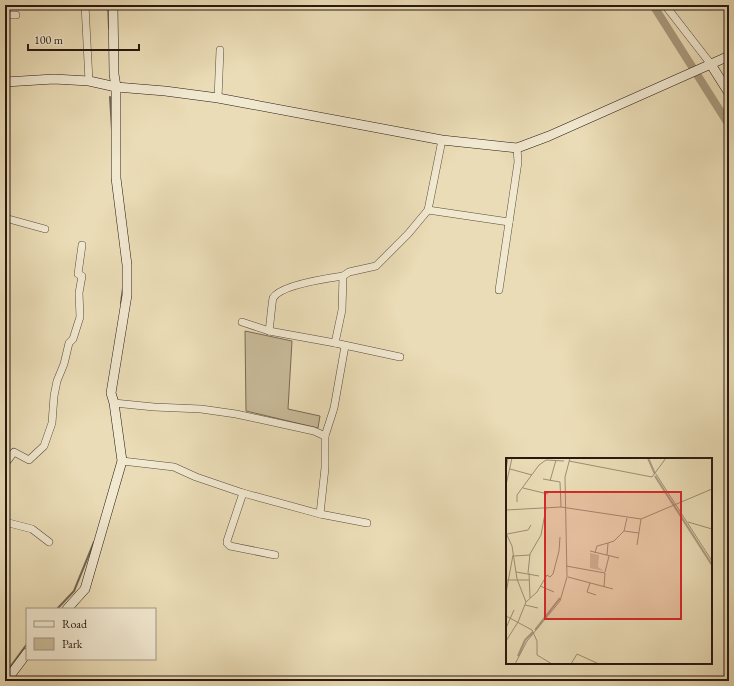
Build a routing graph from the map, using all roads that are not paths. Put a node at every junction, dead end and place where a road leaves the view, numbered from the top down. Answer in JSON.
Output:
{"nodes":[{"id":1,"x":85,"y":5,"type":"edge"},
{"id":2,"x":113,"y":5,"type":"edge"},
{"id":3,"x":665,"y":5,"type":"edge"},
{"id":4,"x":5,"y":15,"type":"edge"},
{"id":5,"x":16,"y":15,"type":"dead end"},
{"id":6,"x":220,"y":50,"type":"dead end"},
{"id":7,"x":729,"y":56,"type":"edge"},
{"id":8,"x":710,"y":63,"type":"junction"},
{"id":9,"x":89,"y":81,"type":"junction"},
{"id":10,"x":5,"y":82,"type":"edge"},
{"id":11,"x":116,"y":87,"type":"junction"},
{"id":12,"x":729,"y":93,"type":"edge"},
{"id":13,"x":218,"y":98,"type":"junction"},
{"id":14,"x":442,"y":140,"type":"junction"},
{"id":15,"x":517,"y":148,"type":"junction"},
{"id":16,"x":428,"y":210,"type":"junction"},
{"id":17,"x":5,"y":218,"type":"edge"},
{"id":18,"x":509,"y":222,"type":"junction"},
{"id":19,"x":45,"y":229,"type":"dead end"},
{"id":20,"x":82,"y":245,"type":"dead end"},
{"id":21,"x":343,"y":276,"type":"junction"},
{"id":22,"x":499,"y":290,"type":"dead end"},
{"id":23,"x":242,"y":322,"type":"dead end"},
{"id":24,"x":268,"y":332,"type":"junction"},
{"id":25,"x":335,"y":343,"type":"junction"},
{"id":26,"x":346,"y":346,"type":"junction"},
{"id":27,"x":400,"y":357,"type":"dead end"},
{"id":28,"x":114,"y":403,"type":"junction"},
{"id":29,"x":325,"y":436,"type":"junction"},
{"id":30,"x":122,"y":461,"type":"junction"},
{"id":31,"x":5,"y":464,"type":"edge"},
{"id":32,"x":243,"y":492,"type":"junction"},
{"id":33,"x":320,"y":514,"type":"junction"},
{"id":34,"x":5,"y":522,"type":"edge"},
{"id":35,"x":367,"y":523,"type":"dead end"},
{"id":36,"x":49,"y":542,"type":"dead end"},
{"id":37,"x":275,"y":555,"type":"dead end"},
{"id":38,"x":68,"y":608,"type":"edge"},
{"id":39,"x":26,"y":654,"type":"edge"},
{"id":40,"x":6,"y":681,"type":"edge"}],
"edges":[{"from":1,"to":9,"type":"street"},
{"from":2,"to":11,"type":"main road"},
{"from":3,"to":8,"type":"street"},
{"from":4,"to":5,"type":"street"},
{"from":6,"to":13,"type":"street"},
{"from":7,"to":8,"type":"main road"},
{"from":8,"to":12,"type":"main road"},
{"from":8,"to":15,"type":"main road"},
{"from":9,"to":10,"type":"main road"},
{"from":9,"to":11,"type":"main road"},
{"from":11,"to":13,"type":"main road"},
{"from":11,"to":28,"type":"main road"},
{"from":13,"to":14,"type":"main road"},
{"from":14,"to":15,"type":"main road"},
{"from":14,"to":16,"type":"street"},
{"from":15,"to":18,"type":"street"},
{"from":16,"to":18,"type":"street"},
{"from":16,"to":21,"type":"street"},
{"from":17,"to":19,"type":"street"},
{"from":18,"to":22,"type":"street"},
{"from":20,"to":31,"type":"street"},
{"from":21,"to":24,"type":"street"},
{"from":21,"to":25,"type":"street"},
{"from":23,"to":24,"type":"street"},
{"from":24,"to":25,"type":"street"},
{"from":25,"to":26,"type":"street"},
{"from":26,"to":27,"type":"street"},
{"from":26,"to":29,"type":"street"},
{"from":28,"to":29,"type":"street"},
{"from":28,"to":30,"type":"main road"},
{"from":29,"to":33,"type":"street"},
{"from":30,"to":32,"type":"street"},
{"from":30,"to":38,"type":"main road"},
{"from":32,"to":33,"type":"street"},
{"from":32,"to":37,"type":"street"},
{"from":33,"to":35,"type":"street"},
{"from":34,"to":36,"type":"street"},
{"from":39,"to":40,"type":"main road"}]}
